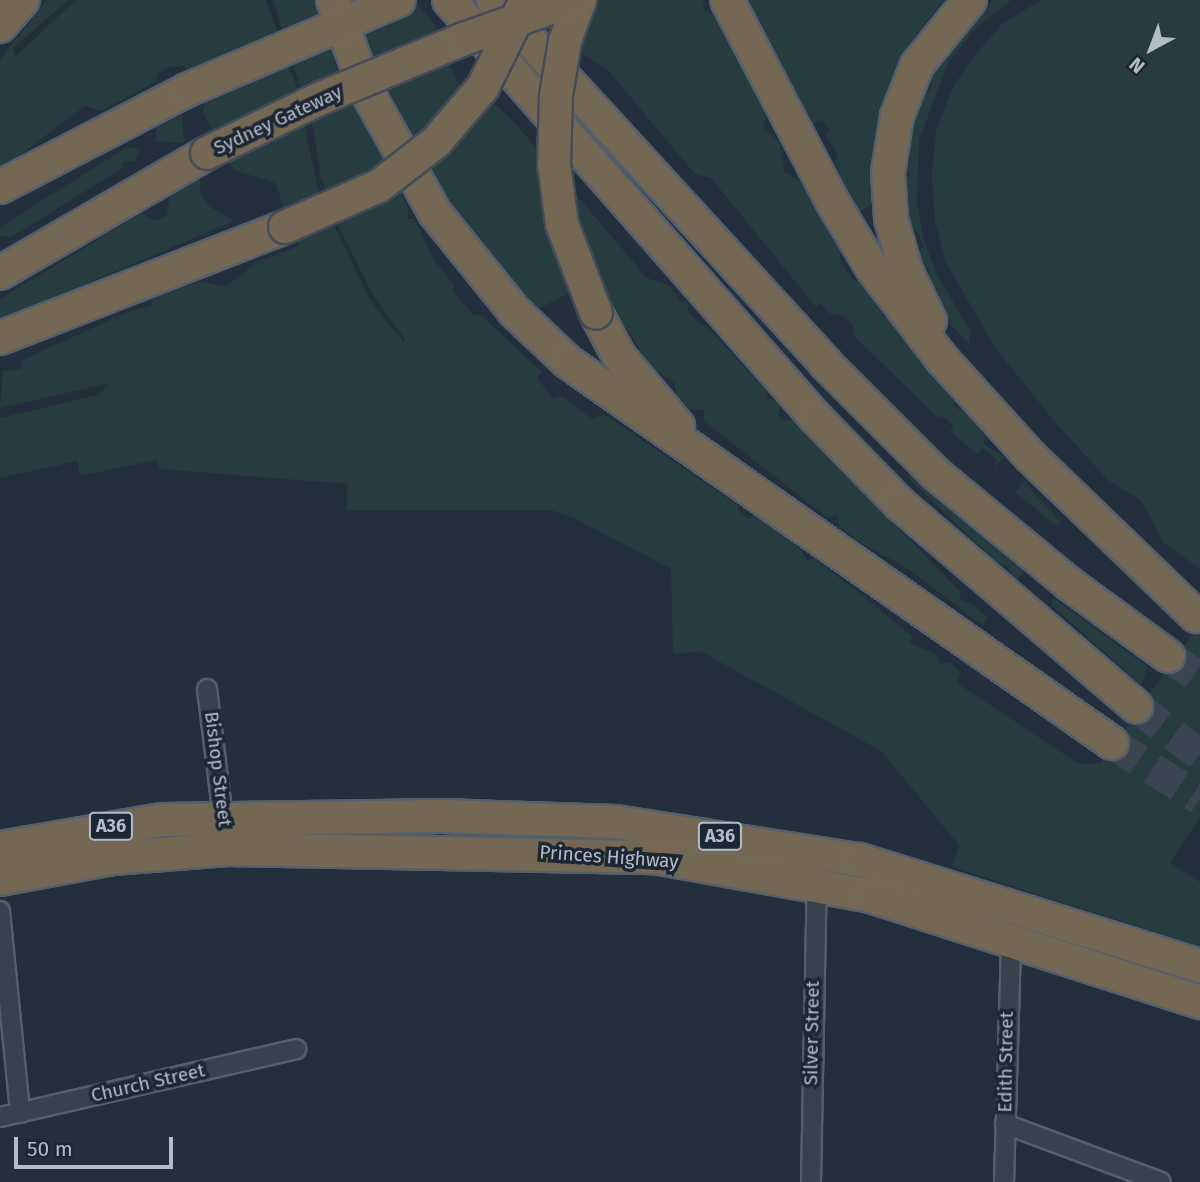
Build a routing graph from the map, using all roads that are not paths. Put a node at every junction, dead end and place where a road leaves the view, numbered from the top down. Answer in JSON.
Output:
{"nodes":[{"id":1,"x":12,"y":0,"type":"edge"},
{"id":2,"x":23,"y":0,"type":"edge"},
{"id":3,"x":332,"y":0,"type":"edge"},
{"id":4,"x":399,"y":0,"type":"edge"},
{"id":5,"x":449,"y":0,"type":"edge"},
{"id":6,"x":493,"y":0,"type":"edge"},
{"id":7,"x":524,"y":0,"type":"edge"},
{"id":8,"x":573,"y":0,"type":"edge"},
{"id":9,"x":580,"y":0,"type":"edge"},
{"id":10,"x":727,"y":0,"type":"edge"},
{"id":11,"x":970,"y":0,"type":"edge"},
{"id":12,"x":0,"y":24,"type":"edge"},
{"id":13,"x":0,"y":187,"type":"edge"},
{"id":14,"x":0,"y":273,"type":"edge"},
{"id":15,"x":0,"y":338,"type":"edge"},
{"id":16,"x":1030,"y":456,"type":"junction"},
{"id":17,"x":794,"y":523,"type":"junction"},
{"id":18,"x":1196,"y":616,"type":"dead end"},
{"id":19,"x":1168,"y":656,"type":"tunnel mouth"},
{"id":20,"x":207,"y":689,"type":"dead end"},
{"id":21,"x":1136,"y":706,"type":"tunnel mouth"},
{"id":22,"x":1112,"y":743,"type":"tunnel mouth"},
{"id":23,"x":226,"y":835,"type":"junction"},
{"id":24,"x":0,"y":848,"type":"edge"},
{"id":25,"x":0,"y":880,"type":"edge"},
{"id":26,"x":817,"y":883,"type":"junction"},
{"id":27,"x":0,"y":911,"type":"edge"},
{"id":28,"x":1012,"y":943,"type":"junction"},
{"id":29,"x":1200,"y":966,"type":"edge"},
{"id":30,"x":1200,"y":1002,"type":"edge"},
{"id":31,"x":296,"y":1049,"type":"dead end"},
{"id":32,"x":20,"y":1113,"type":"junction"},
{"id":33,"x":0,"y":1117,"type":"edge"},
{"id":34,"x":1005,"y":1124,"type":"junction"},
{"id":35,"x":811,"y":1182,"type":"edge"},
{"id":36,"x":1004,"y":1182,"type":"edge"},
{"id":37,"x":1161,"y":1182,"type":"edge"}],
"edges":[{"from":1,"to":12,"type":"highway"},
{"from":2,"to":12,"type":"highway"},
{"from":3,"to":17,"type":"highway"},
{"from":4,"to":13,"type":"highway"},
{"from":5,"to":21,"type":"highway"},
{"from":6,"to":19,"type":"highway"},
{"from":7,"to":15,"type":"highway","bridge":true},
{"from":8,"to":14,"type":"highway","name":"Sydney Gateway","bridge":true},
{"from":9,"to":17,"type":"highway","bridge":true},
{"from":10,"to":16,"type":"highway"},
{"from":11,"to":16,"type":"highway"},
{"from":16,"to":18,"type":"highway"},
{"from":17,"to":22,"type":"highway"},
{"from":20,"to":23,"type":"street","name":"Bishop Street"},
{"from":23,"to":24,"type":"highway","name":"Princes Highway","number":"A36"},
{"from":23,"to":25,"type":"highway","name":"Princes Highway","number":"A36"},
{"from":23,"to":26,"type":"highway","name":"Princes Highway","number":"A36"},
{"from":23,"to":29,"type":"highway","name":"Princes Highway","number":"A36"},
{"from":26,"to":28,"type":"highway","name":"Princes Highway","number":"A36"},
{"from":26,"to":35,"type":"street","name":"Silver Street"},
{"from":27,"to":32,"type":"street"},
{"from":28,"to":30,"type":"highway","name":"Princes Highway","number":"A36"},
{"from":28,"to":34,"type":"street","name":"Edith Street"},
{"from":31,"to":32,"type":"street","name":"Church Street"},
{"from":32,"to":33,"type":"street","name":"Church Street"},
{"from":34,"to":36,"type":"street","name":"Edith Street"},
{"from":34,"to":37,"type":"street"}]}
